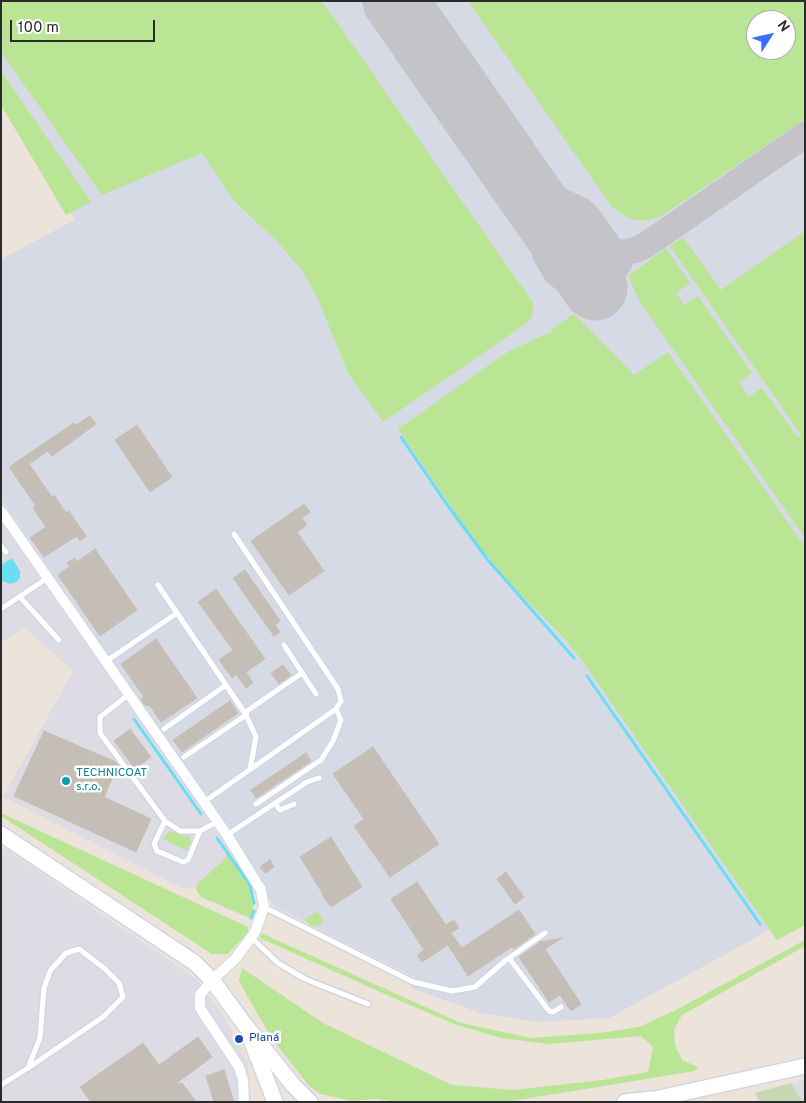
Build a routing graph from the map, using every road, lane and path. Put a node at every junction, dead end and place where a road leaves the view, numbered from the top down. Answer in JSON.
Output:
{"nodes":[{"id":1,"x":1,"y":511,"type":"edge"},
{"id":2,"x":234,"y":534,"type":"dead end"},
{"id":3,"x":1,"y":546,"type":"edge"},
{"id":4,"x":6,"y":552,"type":"dead end"},
{"id":5,"x":46,"y":579,"type":"junction"},
{"id":6,"x":158,"y":585,"type":"dead end"},
{"id":7,"x":20,"y":597,"type":"junction"},
{"id":8,"x":1,"y":609,"type":"edge"},
{"id":9,"x":177,"y":613,"type":"junction"},
{"id":10,"x":59,"y":640,"type":"dead end"},
{"id":11,"x":284,"y":645,"type":"dead end"},
{"id":12,"x":105,"y":663,"type":"junction"},
{"id":13,"x":302,"y":673,"type":"junction"},
{"id":14,"x":226,"y":685,"type":"junction"},
{"id":15,"x":316,"y":694,"type":"dead end"},
{"id":16,"x":128,"y":695,"type":"junction"},
{"id":17,"x":336,"y":709,"type":"junction"},
{"id":18,"x":246,"y":715,"type":"junction"},
{"id":19,"x":164,"y":729,"type":"dead end"},
{"id":20,"x":184,"y":757,"type":"dead end"},
{"id":21,"x":250,"y":770,"type":"junction"},
{"id":22,"x":319,"y":778,"type":"dead end"},
{"id":23,"x":280,"y":788,"type":"junction"},
{"id":24,"x":286,"y":796,"type":"junction"},
{"id":25,"x":203,"y":802,"type":"junction"},
{"id":26,"x":256,"y":804,"type":"dead end"},
{"id":27,"x":275,"y":804,"type":"junction"},
{"id":28,"x":294,"y":804,"type":"dead end"},
{"id":29,"x":165,"y":821,"type":"junction"},
{"id":30,"x":217,"y":822,"type":"junction"},
{"id":31,"x":200,"y":831,"type":"junction"},
{"id":32,"x":1,"y":834,"type":"edge"},
{"id":33,"x":227,"y":835,"type":"junction"},
{"id":34,"x":264,"y":907,"type":"junction"},
{"id":35,"x":545,"y":933,"type":"dead end"},
{"id":36,"x":252,"y":938,"type":"junction"},
{"id":37,"x":509,"y":958,"type":"junction"},
{"id":38,"x":212,"y":980,"type":"junction"},
{"id":39,"x":368,"y":1004,"type":"dead end"},
{"id":40,"x":561,"y":1007,"type":"dead end"},
{"id":41,"x":245,"y":1025,"type":"junction"},
{"id":42,"x":805,"y":1066,"type":"edge"},
{"id":43,"x":28,"y":1068,"type":"junction"},
{"id":44,"x":1,"y":1085,"type":"edge"},
{"id":45,"x":268,"y":1094,"type":"edge"},
{"id":46,"x":653,"y":1100,"type":"edge"},
{"id":47,"x":244,"y":1102,"type":"edge"},
{"id":48,"x":274,"y":1102,"type":"edge"},
{"id":49,"x":310,"y":1102,"type":"edge"},
{"id":50,"x":625,"y":1102,"type":"edge"},
{"id":51,"x":641,"y":1102,"type":"edge"}],
"edges":[{"from":1,"to":5,"type":"street"},
{"from":2,"to":17,"type":"lane"},
{"from":3,"to":4,"type":"lane"},
{"from":5,"to":7,"type":"lane"},
{"from":5,"to":12,"type":"street"},
{"from":6,"to":9,"type":"lane"},
{"from":7,"to":8,"type":"lane"},
{"from":7,"to":10,"type":"lane"},
{"from":9,"to":12,"type":"lane"},
{"from":9,"to":14,"type":"lane"},
{"from":11,"to":13,"type":"lane"},
{"from":12,"to":16,"type":"street"},
{"from":13,"to":15,"type":"lane"},
{"from":13,"to":18,"type":"lane"},
{"from":14,"to":18,"type":"lane"},
{"from":14,"to":19,"type":"lane"},
{"from":16,"to":25,"type":"street"},
{"from":16,"to":29,"type":"lane"},
{"from":17,"to":21,"type":"lane"},
{"from":17,"to":23,"type":"lane"},
{"from":18,"to":20,"type":"lane"},
{"from":18,"to":21,"type":"lane"},
{"from":21,"to":25,"type":"lane"},
{"from":22,"to":24,"type":"lane"},
{"from":23,"to":24,"type":"lane"},
{"from":23,"to":26,"type":"lane"},
{"from":24,"to":27,"type":"lane"},
{"from":25,"to":30,"type":"street"},
{"from":27,"to":28,"type":"lane"},
{"from":27,"to":33,"type":"lane"},
{"from":29,"to":31,"type":"lane"},
{"from":29,"to":31,"type":"lane"},
{"from":30,"to":31,"type":"lane"},
{"from":30,"to":33,"type":"street"},
{"from":32,"to":38,"type":"main road"},
{"from":33,"to":34,"type":"street"},
{"from":34,"to":36,"type":"street"},
{"from":34,"to":37,"type":"lane"},
{"from":35,"to":37,"type":"lane"},
{"from":36,"to":38,"type":"street"},
{"from":36,"to":39,"type":"lane"},
{"from":37,"to":40,"type":"lane"},
{"from":38,"to":41,"type":"main road"},
{"from":38,"to":47,"type":"street"},
{"from":41,"to":45,"type":"main road"},
{"from":41,"to":49,"type":"main road"},
{"from":42,"to":46,"type":"main road"},
{"from":43,"to":43,"type":"lane"},
{"from":43,"to":44,"type":"lane"},
{"from":45,"to":48,"type":"main road"},
{"from":46,"to":50,"type":"main road"},
{"from":46,"to":51,"type":"main road"}]}
